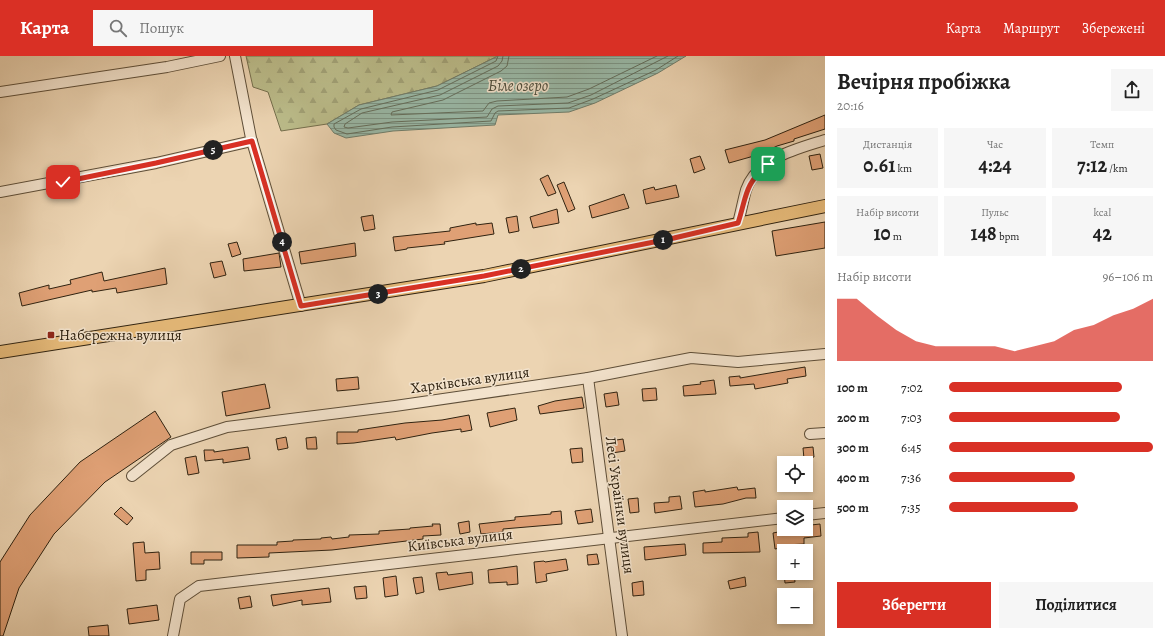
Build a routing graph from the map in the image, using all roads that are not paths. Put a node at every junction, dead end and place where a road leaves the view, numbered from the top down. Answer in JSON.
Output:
{"nodes":[{"id":1,"x":220,"y":56,"type":"edge"},
{"id":2,"x":235,"y":56,"type":"edge"},
{"id":3,"x":0,"y":92,"type":"edge"},
{"id":4,"x":825,"y":140,"type":"edge"},
{"id":5,"x":252,"y":141,"type":"junction"},
{"id":6,"x":0,"y":192,"type":"edge"},
{"id":7,"x":825,"y":206,"type":"edge"},
{"id":8,"x":738,"y":223,"type":"junction"},
{"id":9,"x":301,"y":306,"type":"junction"},
{"id":10,"x":0,"y":352,"type":"edge"},
{"id":11,"x":825,"y":354,"type":"edge"},
{"id":12,"x":588,"y":378,"type":"junction"},
{"id":13,"x":825,"y":432,"type":"edge"},
{"id":14,"x":810,"y":434,"type":"dead end"},
{"id":15,"x":132,"y":476,"type":"dead end"},
{"id":16,"x":825,"y":513,"type":"edge"},
{"id":17,"x":813,"y":514,"type":"edge"},
{"id":18,"x":777,"y":519,"type":"edge"},
{"id":19,"x":610,"y":538,"type":"junction"},
{"id":20,"x":173,"y":636,"type":"edge"},
{"id":21,"x":622,"y":636,"type":"edge"}],
"edges":[{"from":1,"to":3,"type":"street"},
{"from":2,"to":5,"type":"street"},
{"from":4,"to":8,"type":"street"},
{"from":5,"to":6,"type":"street"},
{"from":5,"to":9,"type":"street"},
{"from":7,"to":8,"type":"main road"},
{"from":8,"to":9,"type":"main road"},
{"from":9,"to":10,"type":"main road"},
{"from":11,"to":12,"type":"street","name":"Харківська вулиця"},
{"from":12,"to":15,"type":"street","name":"Харківська вулиця"},
{"from":12,"to":19,"type":"street","name":"Лесі Українки вулиця"},
{"from":13,"to":14,"type":"street"},
{"from":16,"to":17,"type":"street"},
{"from":18,"to":19,"type":"street","name":"Київська вулиця"},
{"from":19,"to":20,"type":"street","name":"Київська вулиця"},
{"from":19,"to":21,"type":"street","name":"Лесі Українки вулиця"}]}
